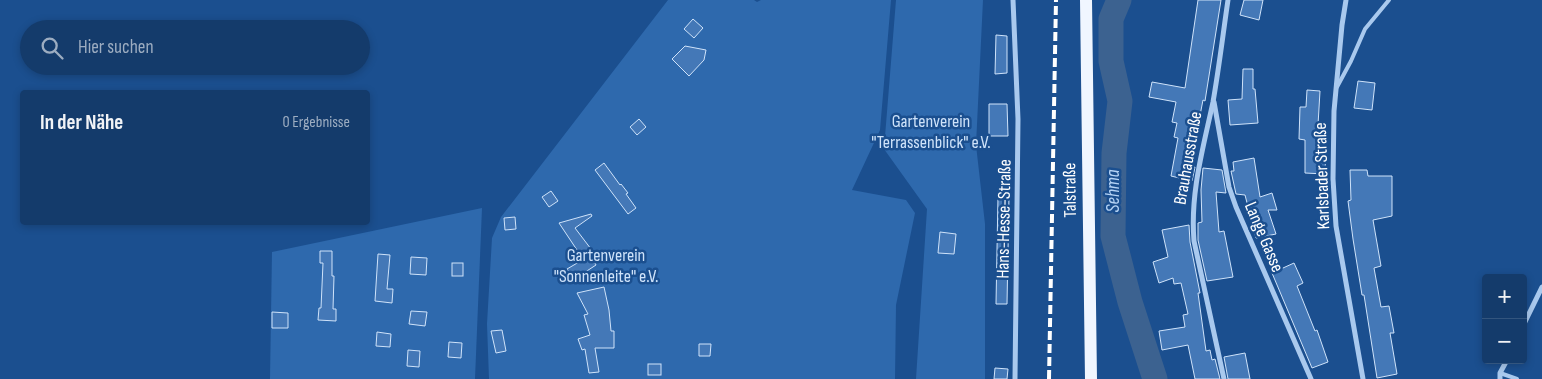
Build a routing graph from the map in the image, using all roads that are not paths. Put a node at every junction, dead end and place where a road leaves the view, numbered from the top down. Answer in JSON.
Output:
{"nodes":[{"id":1,"x":1014,"y":0,"type":"edge"},
{"id":2,"x":1086,"y":0,"type":"edge"},
{"id":3,"x":1228,"y":0,"type":"edge"},
{"id":4,"x":1346,"y":0,"type":"edge"},
{"id":5,"x":1389,"y":0,"type":"edge"},
{"id":6,"x":1336,"y":89,"type":"junction"},
{"id":7,"x":1213,"y":100,"type":"junction"},
{"id":8,"x":1542,"y":287,"type":"edge"},
{"id":9,"x":1526,"y":319,"type":"edge"},
{"id":10,"x":1505,"y":364,"type":"edge"},
{"id":11,"x":1500,"y":376,"type":"edge"},
{"id":12,"x":1015,"y":379,"type":"edge"},
{"id":13,"x":1091,"y":379,"type":"edge"},
{"id":14,"x":1224,"y":379,"type":"edge"},
{"id":15,"x":1311,"y":379,"type":"edge"},
{"id":16,"x":1363,"y":379,"type":"edge"},
{"id":17,"x":1518,"y":379,"type":"edge"}],
"edges":[{"from":1,"to":12,"type":"street","name":"Hans-Hesse-Straße"},
{"from":2,"to":13,"type":"main road","name":"Talstraße"},
{"from":3,"to":7,"type":"street","name":"Brauhausstraße"},
{"from":4,"to":6,"type":"street","name":"Karlsbader Straße"},
{"from":5,"to":6,"type":"lane"},
{"from":6,"to":16,"type":"street","name":"Karlsbader Straße"},
{"from":7,"to":14,"type":"street","name":"Brauhausstraße"},
{"from":7,"to":15,"type":"street","name":"Lange Gasse"},
{"from":8,"to":9,"type":"street"},
{"from":10,"to":11,"type":"street"},
{"from":11,"to":17,"type":"lane"}]}
